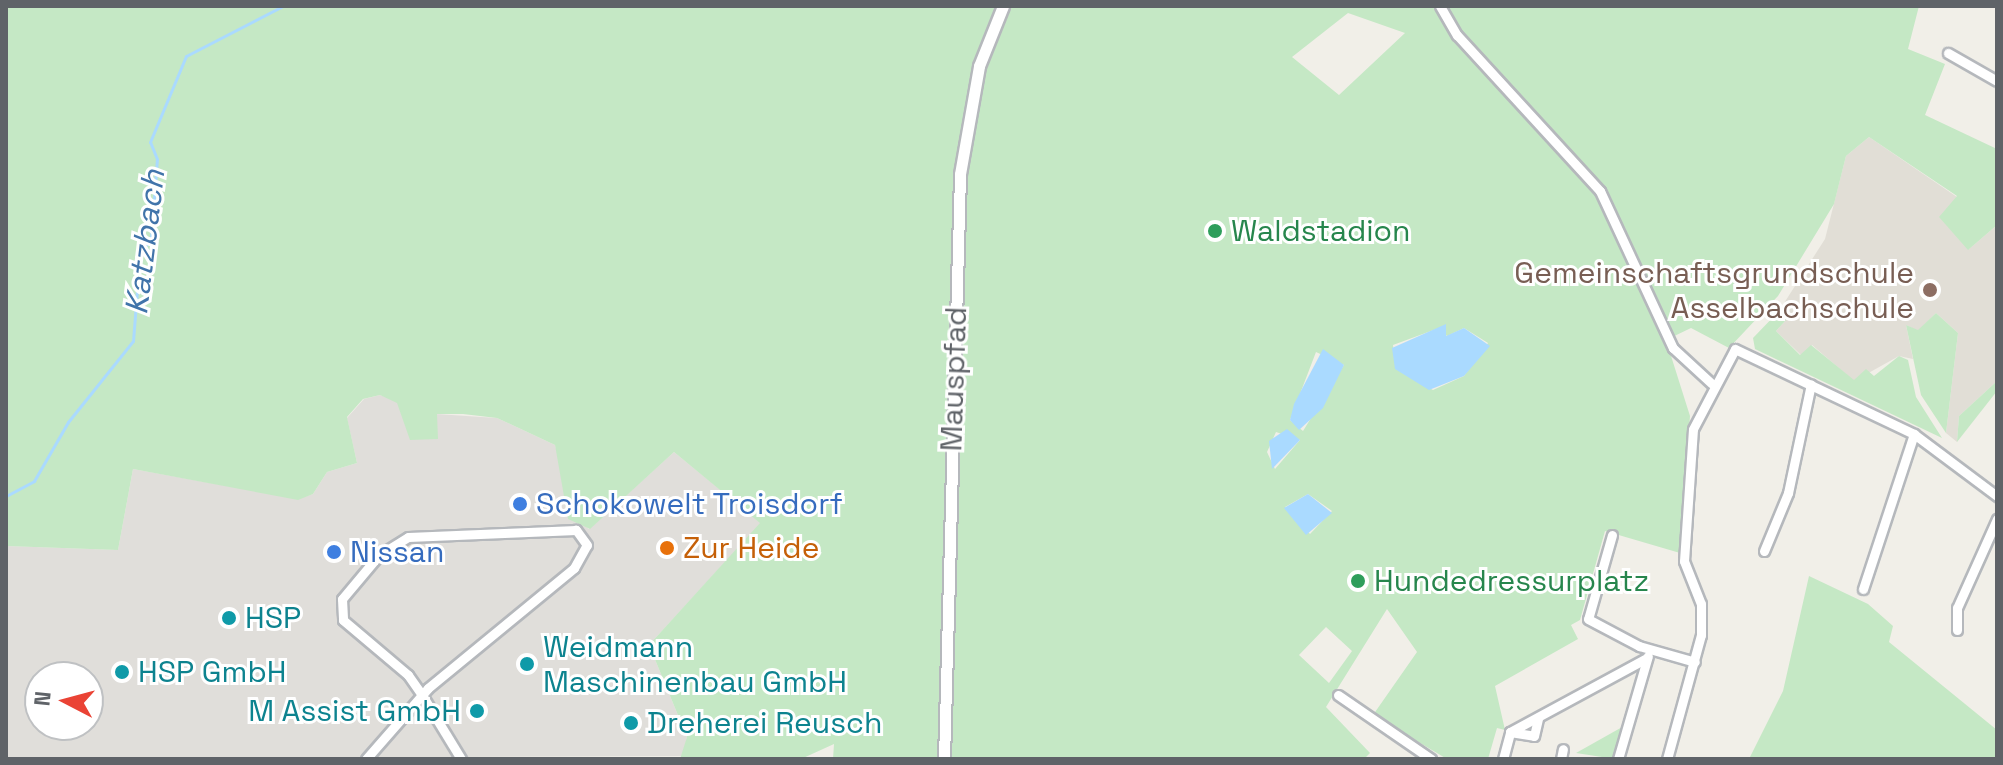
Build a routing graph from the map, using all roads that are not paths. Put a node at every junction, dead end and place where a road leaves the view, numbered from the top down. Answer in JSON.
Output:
{"nodes":[{"id":1,"x":1003,"y":6,"type":"edge"},
{"id":2,"x":1440,"y":6,"type":"edge"},
{"id":3,"x":1948,"y":53,"type":"dead end"},
{"id":4,"x":1997,"y":81,"type":"edge"},
{"id":5,"x":1711,"y":383,"type":"junction"},
{"id":6,"x":1811,"y":384,"type":"junction"},
{"id":7,"x":1914,"y":434,"type":"junction"},
{"id":8,"x":1997,"y":496,"type":"edge"},
{"id":9,"x":1997,"y":519,"type":"edge"},
{"id":10,"x":1612,"y":535,"type":"dead end"},
{"id":11,"x":1764,"y":551,"type":"dead end"},
{"id":12,"x":1863,"y":589,"type":"dead end"},
{"id":13,"x":1957,"y":630,"type":"dead end"},
{"id":14,"x":1649,"y":654,"type":"junction"},
{"id":15,"x":1695,"y":662,"type":"junction"},
{"id":16,"x":422,"y":695,"type":"junction"},
{"id":17,"x":1338,"y":695,"type":"dead end"},
{"id":18,"x":366,"y":759,"type":"edge"},
{"id":19,"x":461,"y":759,"type":"edge"},
{"id":20,"x":944,"y":759,"type":"edge"},
{"id":21,"x":1431,"y":759,"type":"edge"},
{"id":22,"x":1503,"y":759,"type":"edge"},
{"id":23,"x":1618,"y":759,"type":"edge"},
{"id":24,"x":1667,"y":759,"type":"edge"}],
"edges":[{"from":1,"to":20,"type":"street","name":"Mauspfad"},
{"from":2,"to":5,"type":"street"},
{"from":3,"to":4,"type":"street"},
{"from":5,"to":6,"type":"street"},
{"from":5,"to":15,"type":"street"},
{"from":6,"to":7,"type":"street"},
{"from":6,"to":11,"type":"street"},
{"from":7,"to":8,"type":"street"},
{"from":7,"to":12,"type":"street"},
{"from":9,"to":13,"type":"street"},
{"from":10,"to":14,"type":"street"},
{"from":14,"to":15,"type":"street"},
{"from":14,"to":22,"type":"street"},
{"from":14,"to":23,"type":"street"},
{"from":15,"to":24,"type":"street"},
{"from":16,"to":16,"type":"street"},
{"from":16,"to":18,"type":"street"},
{"from":16,"to":19,"type":"street"},
{"from":17,"to":21,"type":"street"}]}
